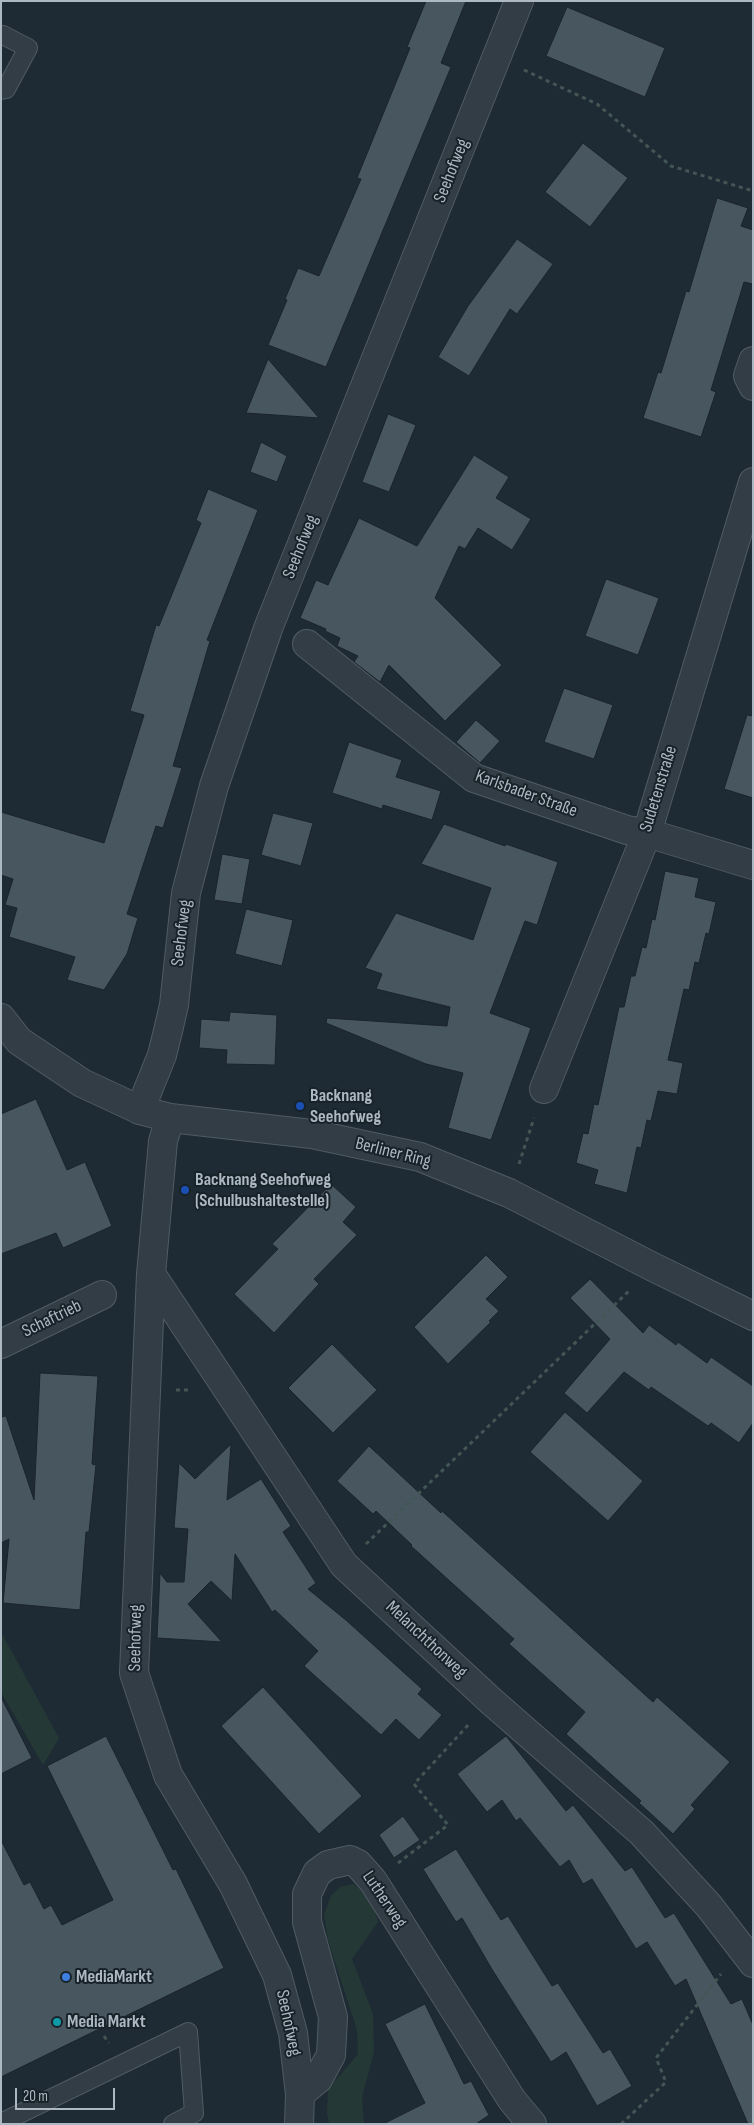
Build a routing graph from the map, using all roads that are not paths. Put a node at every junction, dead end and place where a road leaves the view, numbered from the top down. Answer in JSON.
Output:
{"nodes":[{"id":1,"x":519,"y":1,"type":"edge"},
{"id":2,"x":3,"y":35,"type":"dead end"},
{"id":3,"x":1,"y":90,"type":"edge"},
{"id":4,"x":753,"y":361,"type":"edge"},
{"id":5,"x":753,"y":386,"type":"edge"},
{"id":6,"x":753,"y":482,"type":"edge"},
{"id":7,"x":307,"y":644,"type":"dead end"},
{"id":8,"x":647,"y":833,"type":"junction"},
{"id":9,"x":753,"y":865,"type":"edge"},
{"id":10,"x":1,"y":1018,"type":"edge"},
{"id":11,"x":544,"y":1089,"type":"dead end"},
{"id":12,"x":140,"y":1110,"type":"junction"},
{"id":13,"x":170,"y":1118,"type":"junction"},
{"id":14,"x":151,"y":1274,"type":"junction"},
{"id":15,"x":102,"y":1295,"type":"dead end"},
{"id":16,"x":753,"y":1316,"type":"edge"},
{"id":17,"x":1,"y":1344,"type":"edge"},
{"id":18,"x":747,"y":1955,"type":"edge"},
{"id":19,"x":300,"y":2094,"type":"junction"},
{"id":20,"x":1,"y":2123,"type":"edge"},
{"id":21,"x":173,"y":2124,"type":"edge"},
{"id":22,"x":299,"y":2124,"type":"edge"},
{"id":23,"x":532,"y":2124,"type":"edge"}],
"edges":[{"from":1,"to":12,"type":"street","name":"Seehofweg"},
{"from":2,"to":3,"type":"lane"},
{"from":4,"to":5,"type":"street"},
{"from":6,"to":8,"type":"street","name":"Sudetenstraße"},
{"from":7,"to":8,"type":"street","name":"Karlsbader Straße"},
{"from":8,"to":9,"type":"street","name":"Karlsbader Straße"},
{"from":8,"to":11,"type":"street","name":"Sudetenstraße"},
{"from":10,"to":12,"type":"street","name":"Berliner Ring"},
{"from":12,"to":13,"type":"street","name":"Berliner Ring"},
{"from":13,"to":14,"type":"street","name":"Seehofweg"},
{"from":13,"to":16,"type":"street","name":"Berliner Ring"},
{"from":14,"to":18,"type":"street","name":"Melanchthonweg"},
{"from":14,"to":19,"type":"street","name":"Seehofweg"},
{"from":15,"to":17,"type":"street","name":"Schaftrieb"},
{"from":19,"to":22,"type":"street","name":"Seehofweg"},
{"from":19,"to":23,"type":"street","name":"Lutherweg"},
{"from":20,"to":21,"type":"lane"}]}
